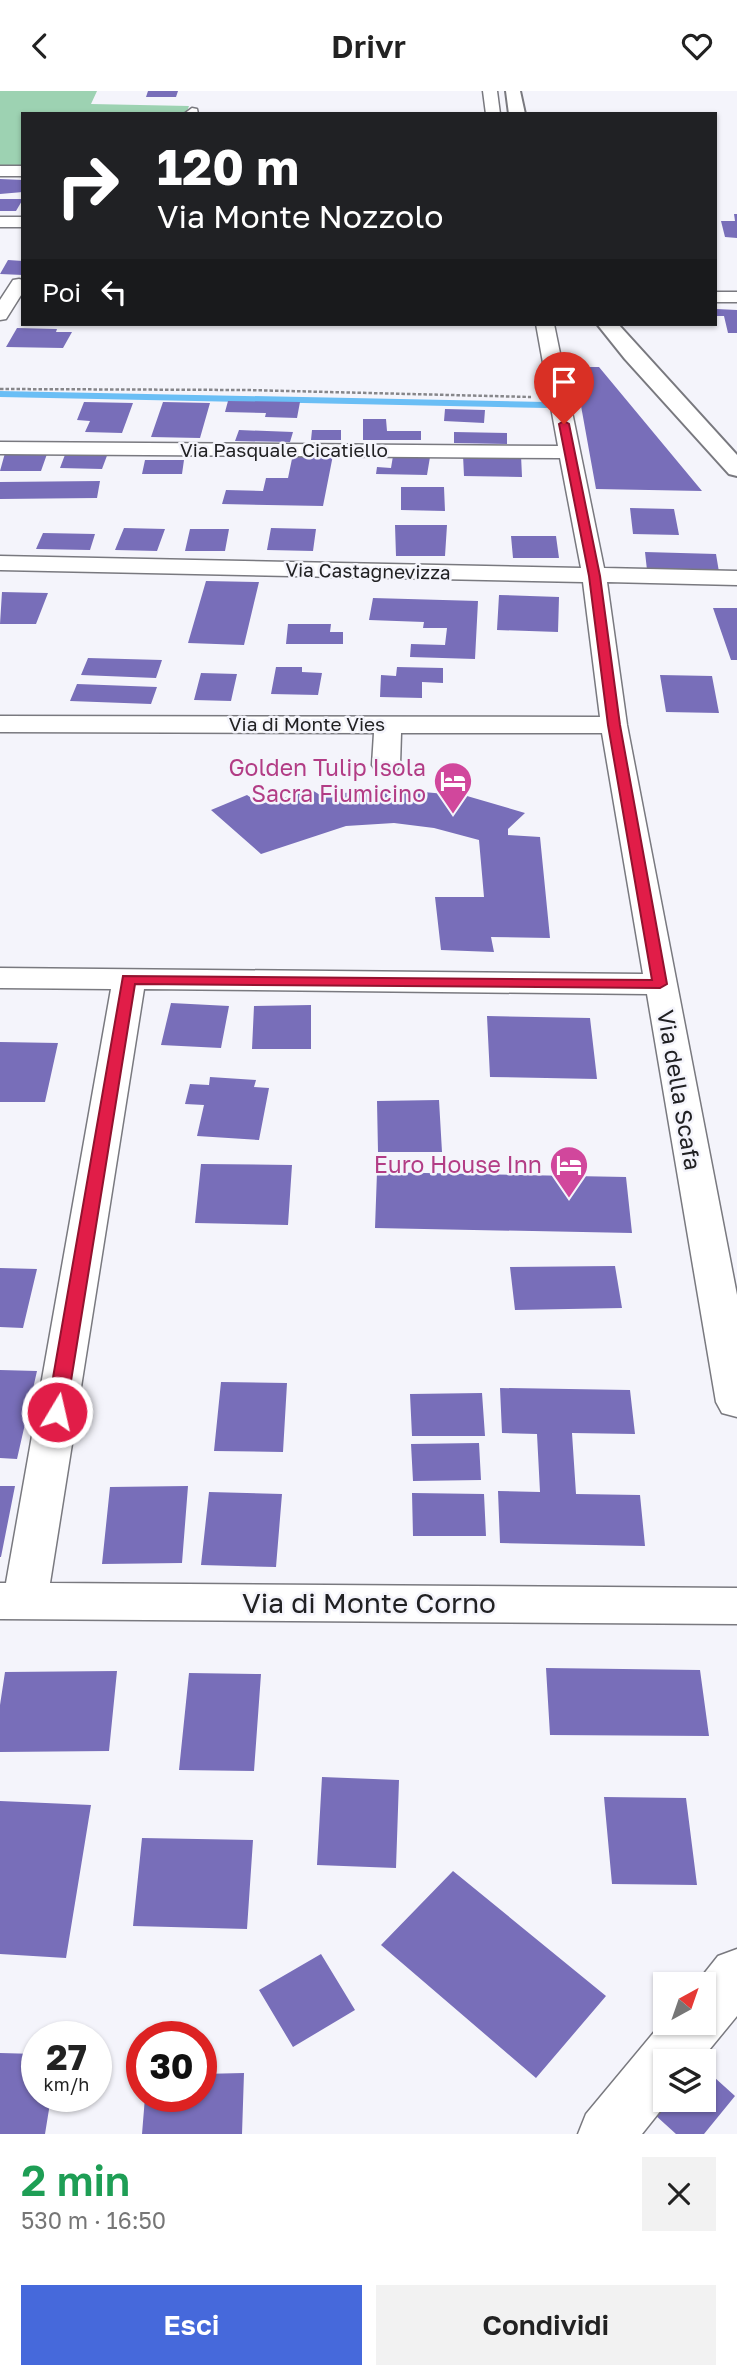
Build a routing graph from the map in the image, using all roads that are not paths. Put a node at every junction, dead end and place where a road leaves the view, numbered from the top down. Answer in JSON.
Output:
{"nodes":[{"id":1,"x":490,"y":91,"type":"edge"},
{"id":2,"x":513,"y":91,"type":"edge"},
{"id":3,"x":493,"y":112,"type":"edge"},
{"id":4,"x":517,"y":112,"type":"edge"},
{"id":5,"x":0,"y":171,"type":"edge"},
{"id":6,"x":21,"y":171,"type":"edge"},
{"id":7,"x":0,"y":222,"type":"edge"},
{"id":8,"x":21,"y":222,"type":"edge"},
{"id":9,"x":0,"y":284,"type":"edge"},
{"id":10,"x":21,"y":284,"type":"edge"},
{"id":11,"x":717,"y":297,"type":"edge"},
{"id":12,"x":737,"y":297,"type":"edge"},
{"id":13,"x":0,"y":314,"type":"edge"},
{"id":14,"x":545,"y":326,"type":"edge"},
{"id":15,"x":609,"y":326,"type":"edge"},
{"id":16,"x":0,"y":448,"type":"edge"},
{"id":17,"x":568,"y":452,"type":"junction"},
{"id":18,"x":737,"y":469,"type":"edge"},
{"id":19,"x":0,"y":563,"type":"edge"},
{"id":20,"x":594,"y":576,"type":"junction"},
{"id":21,"x":737,"y":577,"type":"edge"},
{"id":22,"x":0,"y":724,"type":"edge"},
{"id":23,"x":388,"y":725,"type":"junction"},
{"id":24,"x":614,"y":725,"type":"junction"},
{"id":25,"x":386,"y":765,"type":"dead end"},
{"id":26,"x":117,"y":970,"type":"junction"},
{"id":27,"x":0,"y":978,"type":"edge"},
{"id":28,"x":660,"y":984,"type":"junction"},
{"id":29,"x":737,"y":1402,"type":"edge"},
{"id":30,"x":13,"y":1601,"type":"edge"},
{"id":31,"x":737,"y":1606,"type":"edge"},
{"id":32,"x":737,"y":1974,"type":"edge"},
{"id":33,"x":716,"y":2000,"type":"edge"},
{"id":34,"x":687,"y":2035,"type":"edge"},
{"id":35,"x":676,"y":2049,"type":"edge"},
{"id":36,"x":653,"y":2077,"type":"edge"},
{"id":37,"x":606,"y":2134,"type":"edge"}],
"edges":[{"from":1,"to":3,"type":"street"},
{"from":2,"to":4,"type":"main road"},
{"from":5,"to":6,"type":"street"},
{"from":7,"to":8,"type":"street"},
{"from":9,"to":10,"type":"street"},
{"from":10,"to":13,"type":"street"},
{"from":11,"to":12,"type":"street"},
{"from":14,"to":17,"type":"street","name":"Via della Scafa"},
{"from":15,"to":18,"type":"main road"},
{"from":16,"to":17,"type":"street","name":"Via Pasquale Cicatiello"},
{"from":17,"to":20,"type":"street","name":"Via della Scafa"},
{"from":19,"to":20,"type":"street","name":"Via Castagnevizza"},
{"from":20,"to":21,"type":"street","name":"Via Castagnevizza"},
{"from":20,"to":24,"type":"street","name":"Via della Scafa"},
{"from":22,"to":23,"type":"street","name":"Via di Monte Vies"},
{"from":23,"to":24,"type":"street","name":"Via di Monte Vies"},
{"from":23,"to":25,"type":"street"},
{"from":24,"to":28,"type":"street","name":"Via della Scafa"},
{"from":26,"to":27,"type":"street"},
{"from":26,"to":28,"type":"street"},
{"from":26,"to":30,"type":"street"},
{"from":28,"to":29,"type":"street","name":"Via della Scafa"},
{"from":30,"to":31,"type":"street","name":"Via di Monte Corno"},
{"from":32,"to":33,"type":"street"},
{"from":34,"to":35,"type":"street"},
{"from":36,"to":37,"type":"street"}]}
